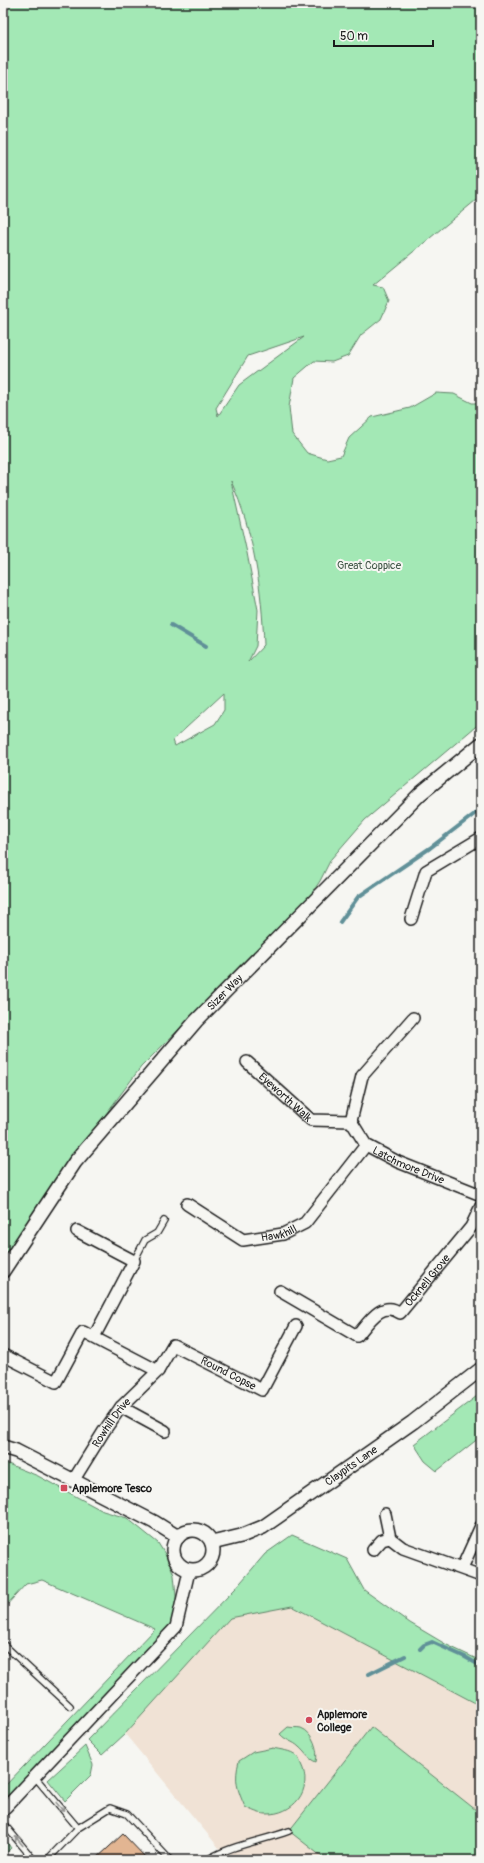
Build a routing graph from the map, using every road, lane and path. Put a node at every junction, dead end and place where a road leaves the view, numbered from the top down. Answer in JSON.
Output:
{"nodes":[{"id":1,"x":481,"y":744,"type":"edge"},
{"id":2,"x":481,"y":838,"type":"edge"},
{"id":3,"x":412,"y":919,"type":"dead end"},
{"id":4,"x":413,"y":1018,"type":"dead end"},
{"id":5,"x":247,"y":1062,"type":"dead end"},
{"id":6,"x":351,"y":1121,"type":"junction"},
{"id":7,"x":366,"y":1144,"type":"junction"},
{"id":8,"x":481,"y":1196,"type":"edge"},
{"id":9,"x":187,"y":1204,"type":"dead end"},
{"id":10,"x":481,"y":1206,"type":"edge"},
{"id":11,"x":164,"y":1221,"type":"dead end"},
{"id":12,"x":77,"y":1231,"type":"dead end"},
{"id":13,"x":134,"y":1261,"type":"junction"},
{"id":14,"x":3,"y":1271,"type":"edge"},
{"id":15,"x":280,"y":1291,"type":"dead end"},
{"id":16,"x":296,"y":1326,"type":"dead end"},
{"id":17,"x":94,"y":1337,"type":"junction"},
{"id":18,"x":173,"y":1345,"type":"joint"},
{"id":19,"x":3,"y":1355,"type":"edge"},
{"id":20,"x":481,"y":1369,"type":"edge"},
{"id":21,"x":158,"y":1371,"type":"junction"},
{"id":22,"x":121,"y":1407,"type":"junction"},
{"id":23,"x":165,"y":1431,"type":"dead end"},
{"id":24,"x":3,"y":1447,"type":"edge"},
{"id":25,"x":73,"y":1481,"type":"junction"},
{"id":26,"x":385,"y":1514,"type":"dead end"},
{"id":27,"x":481,"y":1526,"type":"edge"},
{"id":28,"x":178,"y":1537,"type":"junction"},
{"id":29,"x":390,"y":1538,"type":"junction"},
{"id":30,"x":212,"y":1543,"type":"junction"},
{"id":31,"x":373,"y":1550,"type":"dead end"},
{"id":32,"x":462,"y":1568,"type":"junction"},
{"id":33,"x":189,"y":1570,"type":"junction"},
{"id":34,"x":481,"y":1576,"type":"edge"},
{"id":35,"x":3,"y":1644,"type":"edge"},
{"id":36,"x":70,"y":1706,"type":"dead end"},
{"id":37,"x":35,"y":1777,"type":"junction"},
{"id":38,"x":3,"y":1810,"type":"edge"},
{"id":39,"x":3,"y":1823,"type":"edge"},
{"id":40,"x":78,"y":1828,"type":"junction"},
{"id":41,"x":289,"y":1831,"type":"dead end"},
{"id":42,"x":34,"y":1860,"type":"edge"},
{"id":43,"x":47,"y":1860,"type":"edge"},
{"id":44,"x":170,"y":1860,"type":"edge"},
{"id":45,"x":207,"y":1860,"type":"edge"}],
"edges":[{"from":1,"to":14,"type":"street","name":"Sizer Way"},
{"from":2,"to":3,"type":"street"},
{"from":4,"to":6,"type":"street"},
{"from":5,"to":6,"type":"street","name":"Eyeworth Walk"},
{"from":6,"to":7,"type":"street","name":"Latchmore Drive"},
{"from":7,"to":8,"type":"street","name":"Latchmore Drive"},
{"from":7,"to":9,"type":"street","name":"Hawkhill"},
{"from":10,"to":15,"type":"street","name":"Ocknell Grove"},
{"from":11,"to":13,"type":"lane"},
{"from":12,"to":13,"type":"street"},
{"from":13,"to":17,"type":"street"},
{"from":16,"to":18,"type":"street","name":"Round Copse"},
{"from":17,"to":19,"type":"street"},
{"from":17,"to":21,"type":"street"},
{"from":18,"to":21,"type":"street","name":"Rowhill Drive"},
{"from":20,"to":30,"type":"street","name":"Claypits Lane"},
{"from":21,"to":22,"type":"street","name":"Rowhill Drive"},
{"from":22,"to":23,"type":"street"},
{"from":22,"to":25,"type":"street","name":"Rowhill Drive"},
{"from":24,"to":25,"type":"street"},
{"from":25,"to":28,"type":"street"},
{"from":26,"to":29,"type":"street"},
{"from":27,"to":32,"type":"street"},
{"from":28,"to":30,"type":"street"},
{"from":28,"to":33,"type":"street"},
{"from":29,"to":31,"type":"street"},
{"from":29,"to":32,"type":"street"},
{"from":30,"to":33,"type":"street"},
{"from":32,"to":34,"type":"street"},
{"from":33,"to":37,"type":"street"},
{"from":35,"to":36,"type":"lane"},
{"from":37,"to":38,"type":"street"},
{"from":37,"to":40,"type":"lane","one_way":true},
{"from":42,"to":39,"type":"lane","one_way":true},
{"from":40,"to":43,"type":"lane"},
{"from":40,"to":44,"type":"lane"},
{"from":41,"to":45,"type":"lane"}]}
